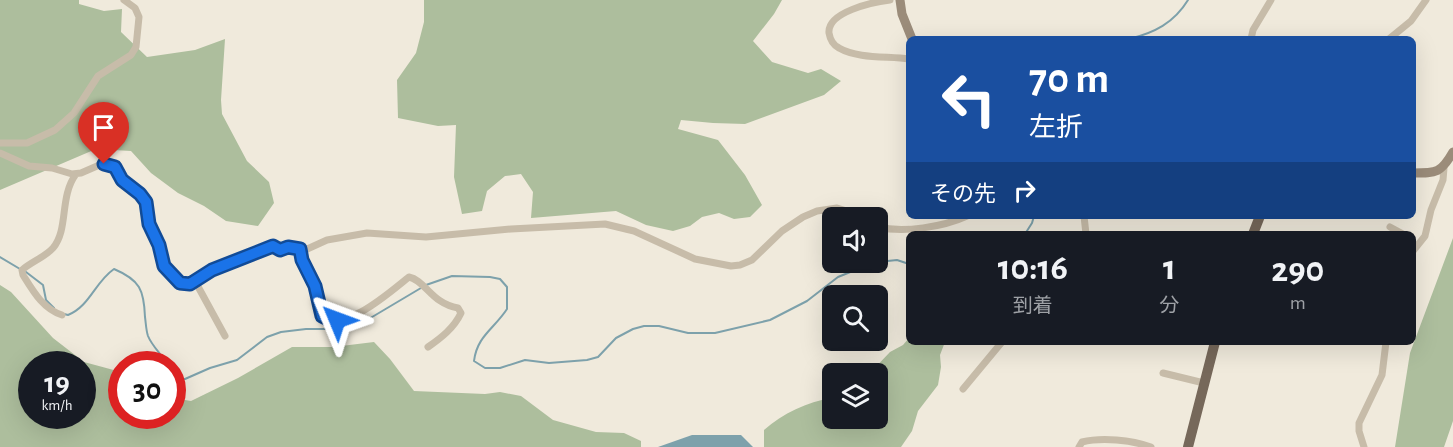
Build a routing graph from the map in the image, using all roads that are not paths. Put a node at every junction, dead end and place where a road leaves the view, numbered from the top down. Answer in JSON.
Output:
{"nodes":[{"id":1,"x":124,"y":0,"type":"edge"},
{"id":2,"x":890,"y":0,"type":"edge"},
{"id":3,"x":900,"y":0,"type":"edge"},
{"id":4,"x":1270,"y":0,"type":"edge"},
{"id":5,"x":1426,"y":0,"type":"edge"},
{"id":6,"x":911,"y":36,"type":"edge"},
{"id":7,"x":1252,"y":36,"type":"edge"},
{"id":8,"x":1393,"y":36,"type":"edge"},
{"id":9,"x":906,"y":59,"type":"edge"},
{"id":10,"x":0,"y":143,"type":"edge"},
{"id":11,"x":1453,"y":152,"type":"edge"},
{"id":12,"x":0,"y":153,"type":"edge"},
{"id":13,"x":1444,"y":168,"type":"junction"},
{"id":14,"x":1416,"y":173,"type":"edge"},
{"id":15,"x":76,"y":174,"type":"junction"},
{"id":16,"x":822,"y":210,"type":"edge"},
{"id":17,"x":961,"y":219,"type":"edge"},
{"id":18,"x":1390,"y":227,"type":"dead end"},
{"id":19,"x":888,"y":230,"type":"edge"},
{"id":20,"x":1397,"y":231,"type":"edge"},
{"id":21,"x":1416,"y":244,"type":"edge"},
{"id":22,"x":300,"y":249,"type":"junction"},
{"id":23,"x":195,"y":281,"type":"junction"},
{"id":24,"x":62,"y":315,"type":"dead end"},
{"id":25,"x":225,"y":336,"type":"dead end"},
{"id":26,"x":1000,"y":345,"type":"edge"},
{"id":27,"x":1214,"y":345,"type":"edge"},
{"id":28,"x":1386,"y":345,"type":"edge"},
{"id":29,"x":428,"y":347,"type":"dead end"},
{"id":30,"x":1163,"y":373,"type":"dead end"},
{"id":31,"x":1203,"y":382,"type":"junction"},
{"id":32,"x":963,"y":389,"type":"dead end"},
{"id":33,"x":1079,"y":447,"type":"edge"},
{"id":34,"x":1151,"y":447,"type":"edge"},
{"id":35,"x":1188,"y":447,"type":"edge"},
{"id":36,"x":1364,"y":447,"type":"edge"}],
"edges":[{"from":1,"to":10,"type":"street"},
{"from":2,"to":9,"type":"street"},
{"from":3,"to":6,"type":"main road"},
{"from":4,"to":7,"type":"street"},
{"from":5,"to":8,"type":"street"},
{"from":11,"to":13,"type":"main road"},
{"from":12,"to":15,"type":"street"},
{"from":13,"to":14,"type":"main road"},
{"from":13,"to":21,"type":"street"},
{"from":15,"to":23,"type":"street"},
{"from":15,"to":24,"type":"street"},
{"from":16,"to":22,"type":"street"},
{"from":17,"to":19,"type":"street"},
{"from":18,"to":20,"type":"street"},
{"from":22,"to":23,"type":"street"},
{"from":22,"to":29,"type":"street"},
{"from":23,"to":25,"type":"street"},
{"from":26,"to":32,"type":"street"},
{"from":27,"to":31,"type":"main road"},
{"from":28,"to":36,"type":"street"},
{"from":30,"to":31,"type":"street"},
{"from":31,"to":35,"type":"main road"},
{"from":33,"to":34,"type":"street"}]}
